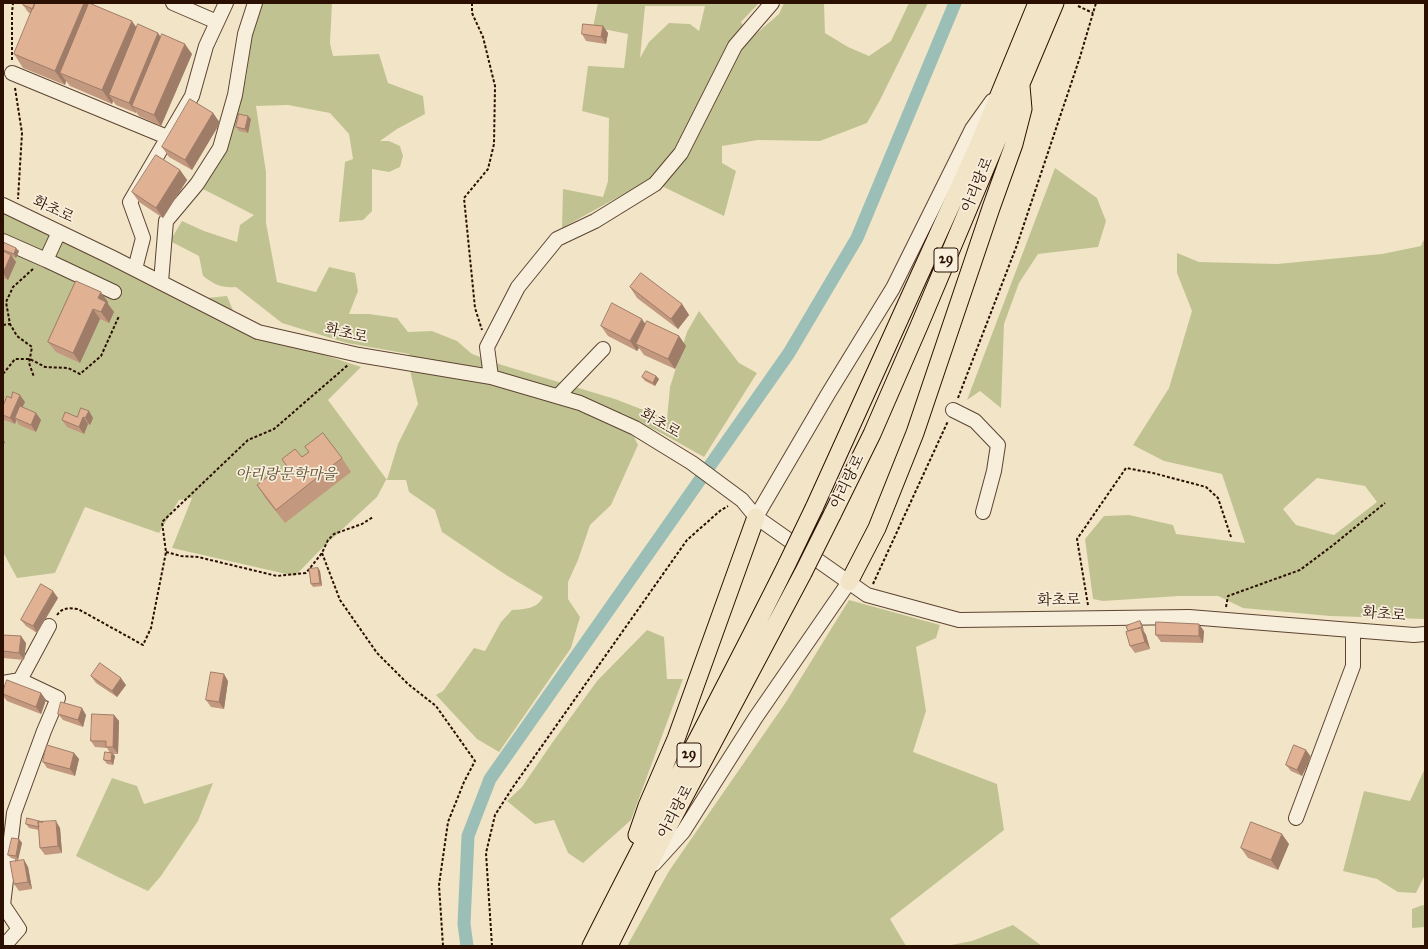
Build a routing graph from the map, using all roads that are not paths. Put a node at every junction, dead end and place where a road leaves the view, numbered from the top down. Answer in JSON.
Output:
{"nodes":[{"id":1,"x":173,"y":3,"type":"edge"},
{"id":2,"x":226,"y":3,"type":"edge"},
{"id":3,"x":255,"y":3,"type":"edge"},
{"id":4,"x":772,"y":3,"type":"edge"},
{"id":5,"x":1037,"y":3,"type":"edge"},
{"id":6,"x":1055,"y":3,"type":"edge"},
{"id":7,"x":217,"y":22,"type":"junction"},
{"id":8,"x":12,"y":73,"type":"road end"},
{"id":9,"x":1004,"y":82,"type":"junction"},
{"id":10,"x":1021,"y":83,"type":"junction"},
{"id":11,"x":167,"y":137,"type":"junction"},
{"id":12,"x":3,"y":206,"type":"edge"},
{"id":13,"x":59,"y":232,"type":"junction"},
{"id":14,"x":3,"y":241,"type":"edge"},
{"id":15,"x":46,"y":260,"type":"junction"},
{"id":16,"x":135,"y":269,"type":"junction"},
{"id":17,"x":161,"y":282,"type":"junction"},
{"id":18,"x":114,"y":292,"type":"dead end"},
{"id":19,"x":603,"y":349,"type":"dead end"},
{"id":20,"x":491,"y":376,"type":"junction"},
{"id":21,"x":558,"y":396,"type":"junction"},
{"id":22,"x":953,"y":410,"type":"road end"},
{"id":23,"x":983,"y":512,"type":"dead end"},
{"id":24,"x":756,"y":517,"type":"junction"},
{"id":25,"x":849,"y":582,"type":"junction"},
{"id":26,"x":49,"y":626,"type":"road end"},
{"id":27,"x":1352,"y":630,"type":"junction"},
{"id":28,"x":1425,"y":634,"type":"edge"},
{"id":29,"x":20,"y":680,"type":"junction"},
{"id":30,"x":3,"y":683,"type":"edge"},
{"id":31,"x":1296,"y":818,"type":"dead end"},
{"id":32,"x":638,"y":869,"type":"junction"},
{"id":33,"x":3,"y":905,"type":"edge"},
{"id":34,"x":4,"y":946,"type":"edge"},
{"id":35,"x":591,"y":946,"type":"edge"},
{"id":36,"x":609,"y":946,"type":"edge"}],
"edges":[{"from":1,"to":7,"type":"street"},
{"from":2,"to":7,"type":"street"},
{"from":3,"to":17,"type":"street"},
{"from":4,"to":20,"type":"street"},
{"from":5,"to":9,"type":"main road","name":"아리랑로","number":"29"},
{"from":6,"to":10,"type":"main road","name":"아리랑로","number":"29"},
{"from":7,"to":11,"type":"street"},
{"from":8,"to":11,"type":"street"},
{"from":9,"to":24,"type":"street"},
{"from":9,"to":32,"type":"main road","name":"아리랑로","number":"29","bridge":true},
{"from":10,"to":25,"type":"main road"},
{"from":10,"to":32,"type":"main road","name":"아리랑로","number":"29","bridge":true},
{"from":11,"to":16,"type":"street"},
{"from":12,"to":13,"type":"street","name":"화초로"},
{"from":13,"to":15,"type":"street"},
{"from":13,"to":16,"type":"street","name":"화초로"},
{"from":14,"to":15,"type":"street"},
{"from":15,"to":18,"type":"street"},
{"from":16,"to":17,"type":"street","name":"화초로"},
{"from":17,"to":20,"type":"street","name":"화초로"},
{"from":19,"to":21,"type":"street"},
{"from":20,"to":21,"type":"street","name":"화초로"},
{"from":21,"to":24,"type":"street","name":"화초로"},
{"from":22,"to":23,"type":"street"},
{"from":24,"to":25,"type":"street","name":"화초로"},
{"from":24,"to":32,"type":"main road"},
{"from":25,"to":27,"type":"street","name":"화초로"},
{"from":25,"to":32,"type":"street"},
{"from":26,"to":29,"type":"street"},
{"from":27,"to":28,"type":"street","name":"화초로"},
{"from":27,"to":31,"type":"street"},
{"from":29,"to":30,"type":"street"},
{"from":29,"to":33,"type":"street"},
{"from":32,"to":35,"type":"main road","name":"아리랑로","number":"29"},
{"from":32,"to":36,"type":"main road","name":"아리랑로","number":"29"},
{"from":33,"to":34,"type":"street"}]}
